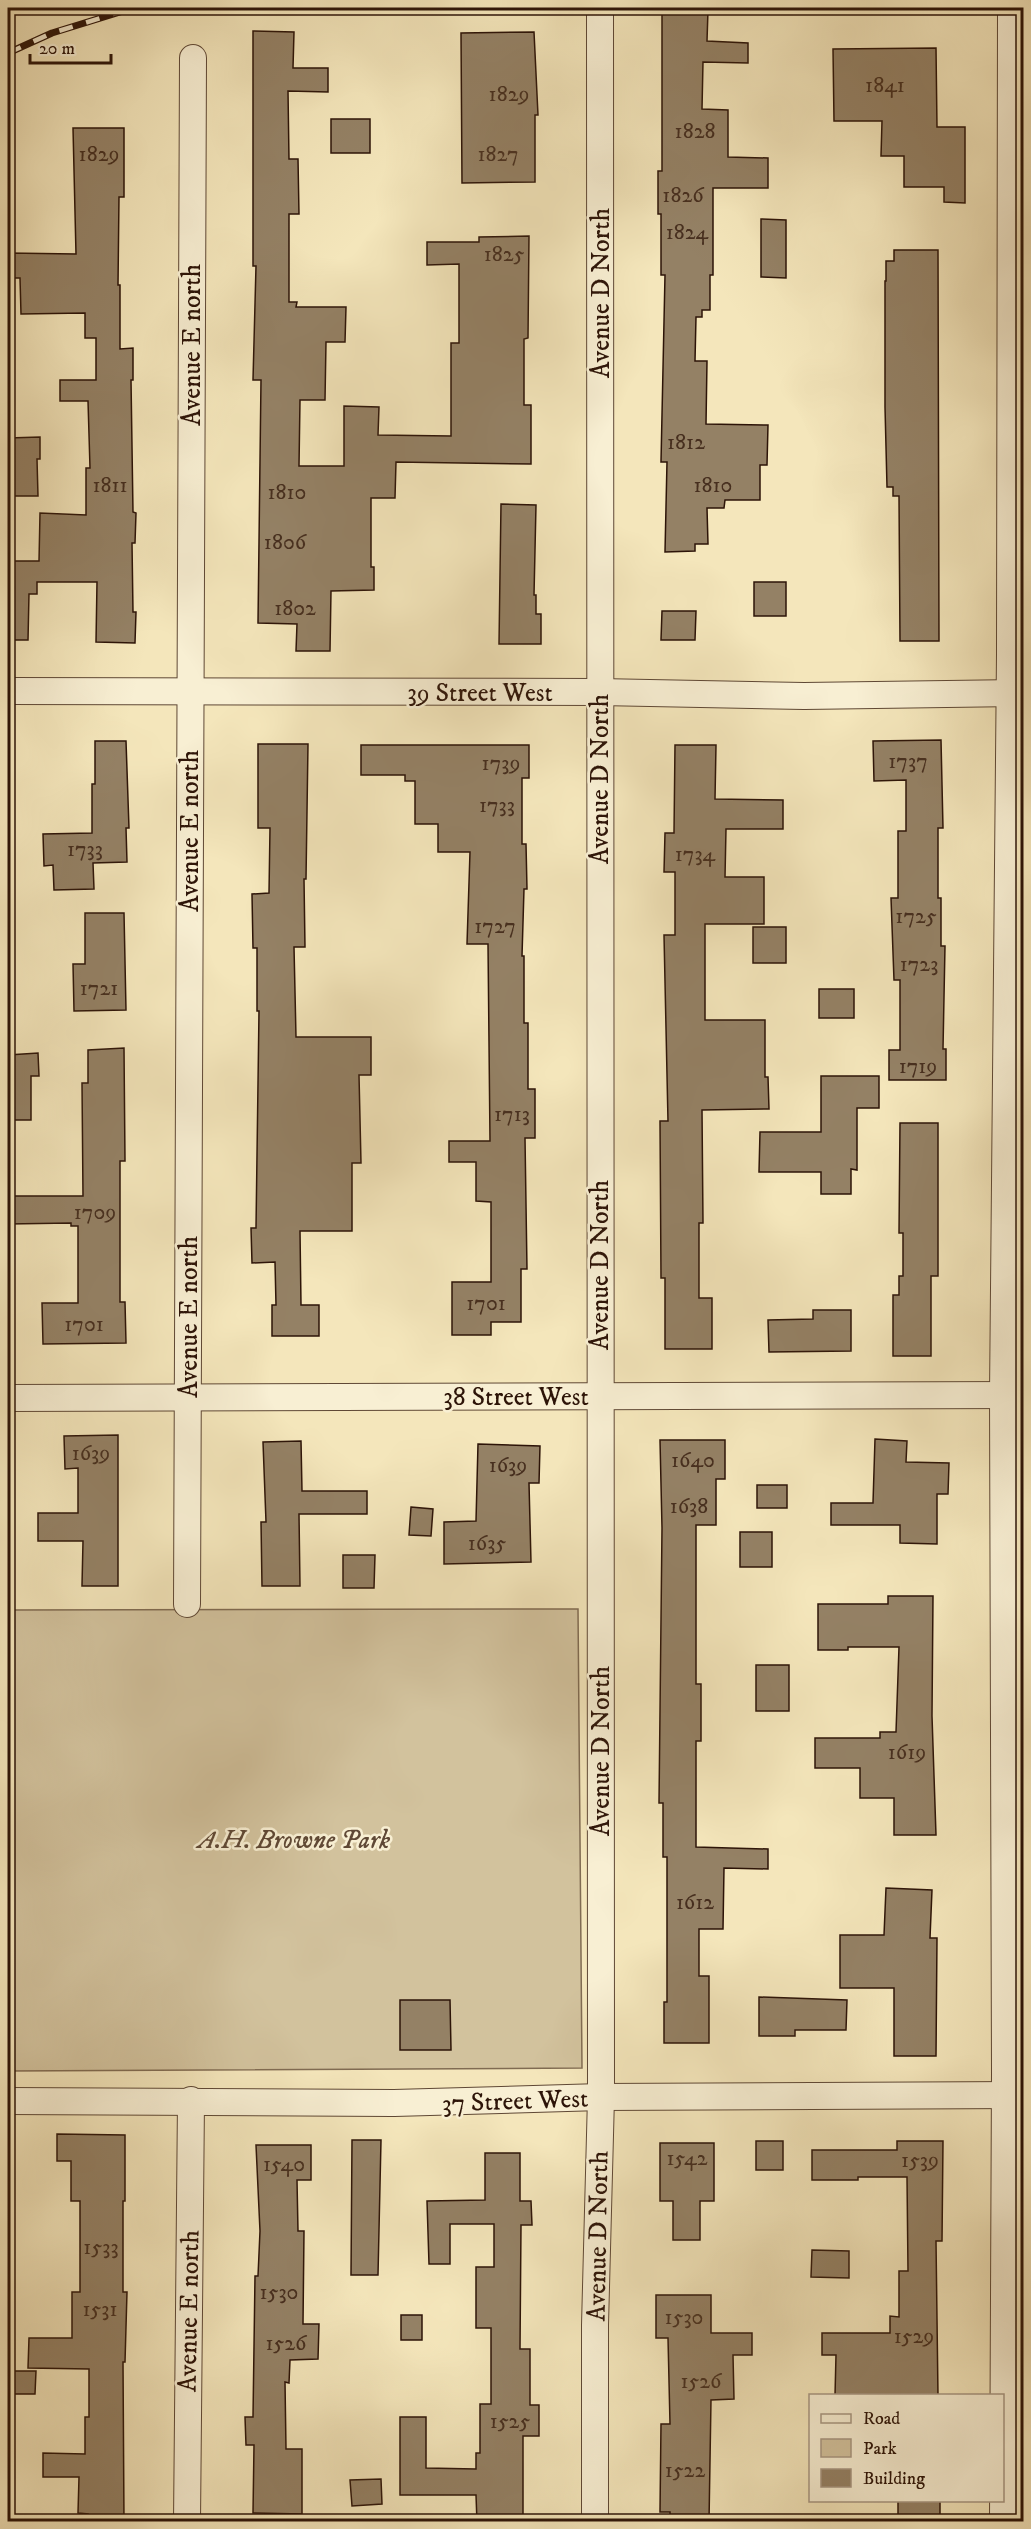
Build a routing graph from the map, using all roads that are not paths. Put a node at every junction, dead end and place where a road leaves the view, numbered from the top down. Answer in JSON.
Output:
{"nodes":[{"id":1,"x":600,"y":8,"type":"edge"},
{"id":2,"x":1011,"y":8,"type":"edge"},
{"id":3,"x":193,"y":58,"type":"dead end"},
{"id":4,"x":189,"y":691,"type":"junction"},
{"id":5,"x":8,"y":692,"type":"edge"},
{"id":6,"x":599,"y":692,"type":"junction"},
{"id":7,"x":1016,"y":693,"type":"edge"},
{"id":8,"x":1013,"y":1395,"type":"edge"},
{"id":9,"x":599,"y":1396,"type":"junction"},
{"id":10,"x":187,"y":1397,"type":"junction"},
{"id":11,"x":8,"y":1398,"type":"edge"},
{"id":12,"x":187,"y":1604,"type":"dead end"},
{"id":13,"x":1014,"y":2095,"type":"edge"},
{"id":14,"x":600,"y":2097,"type":"junction"},
{"id":15,"x":191,"y":2100,"type":"junction"},
{"id":16,"x":8,"y":2101,"type":"edge"},
{"id":17,"x":1004,"y":2483,"type":"edge"},
{"id":18,"x":1004,"y":2502,"type":"edge"},
{"id":19,"x":187,"y":2522,"type":"edge"},
{"id":20,"x":595,"y":2522,"type":"edge"},
{"id":21,"x":1003,"y":2522,"type":"edge"}],
"edges":[{"from":1,"to":6,"type":"street","name":"Avenue D North"},
{"from":2,"to":7,"type":"street"},
{"from":3,"to":4,"type":"street","name":"Avenue E north"},
{"from":4,"to":5,"type":"street","name":"39 Street West"},
{"from":4,"to":6,"type":"street","name":"39 Street West"},
{"from":4,"to":10,"type":"street","name":"Avenue E north"},
{"from":6,"to":7,"type":"street","name":"39 Street West"},
{"from":6,"to":9,"type":"street","name":"Avenue D North"},
{"from":7,"to":8,"type":"street"},
{"from":8,"to":9,"type":"street","name":"38 Street West"},
{"from":8,"to":13,"type":"street"},
{"from":9,"to":10,"type":"street","name":"38 Street West"},
{"from":9,"to":14,"type":"street","name":"Avenue D North"},
{"from":10,"to":11,"type":"street","name":"38 Street West"},
{"from":10,"to":12,"type":"street","name":"Avenue E north"},
{"from":13,"to":14,"type":"street","name":"37 Street West"},
{"from":13,"to":17,"type":"street"},
{"from":14,"to":15,"type":"street","name":"37 Street West"},
{"from":14,"to":20,"type":"street","name":"Avenue D North"},
{"from":15,"to":16,"type":"street","name":"37 Street West"},
{"from":15,"to":19,"type":"street","name":"Avenue E north"},
{"from":18,"to":21,"type":"street"}]}
